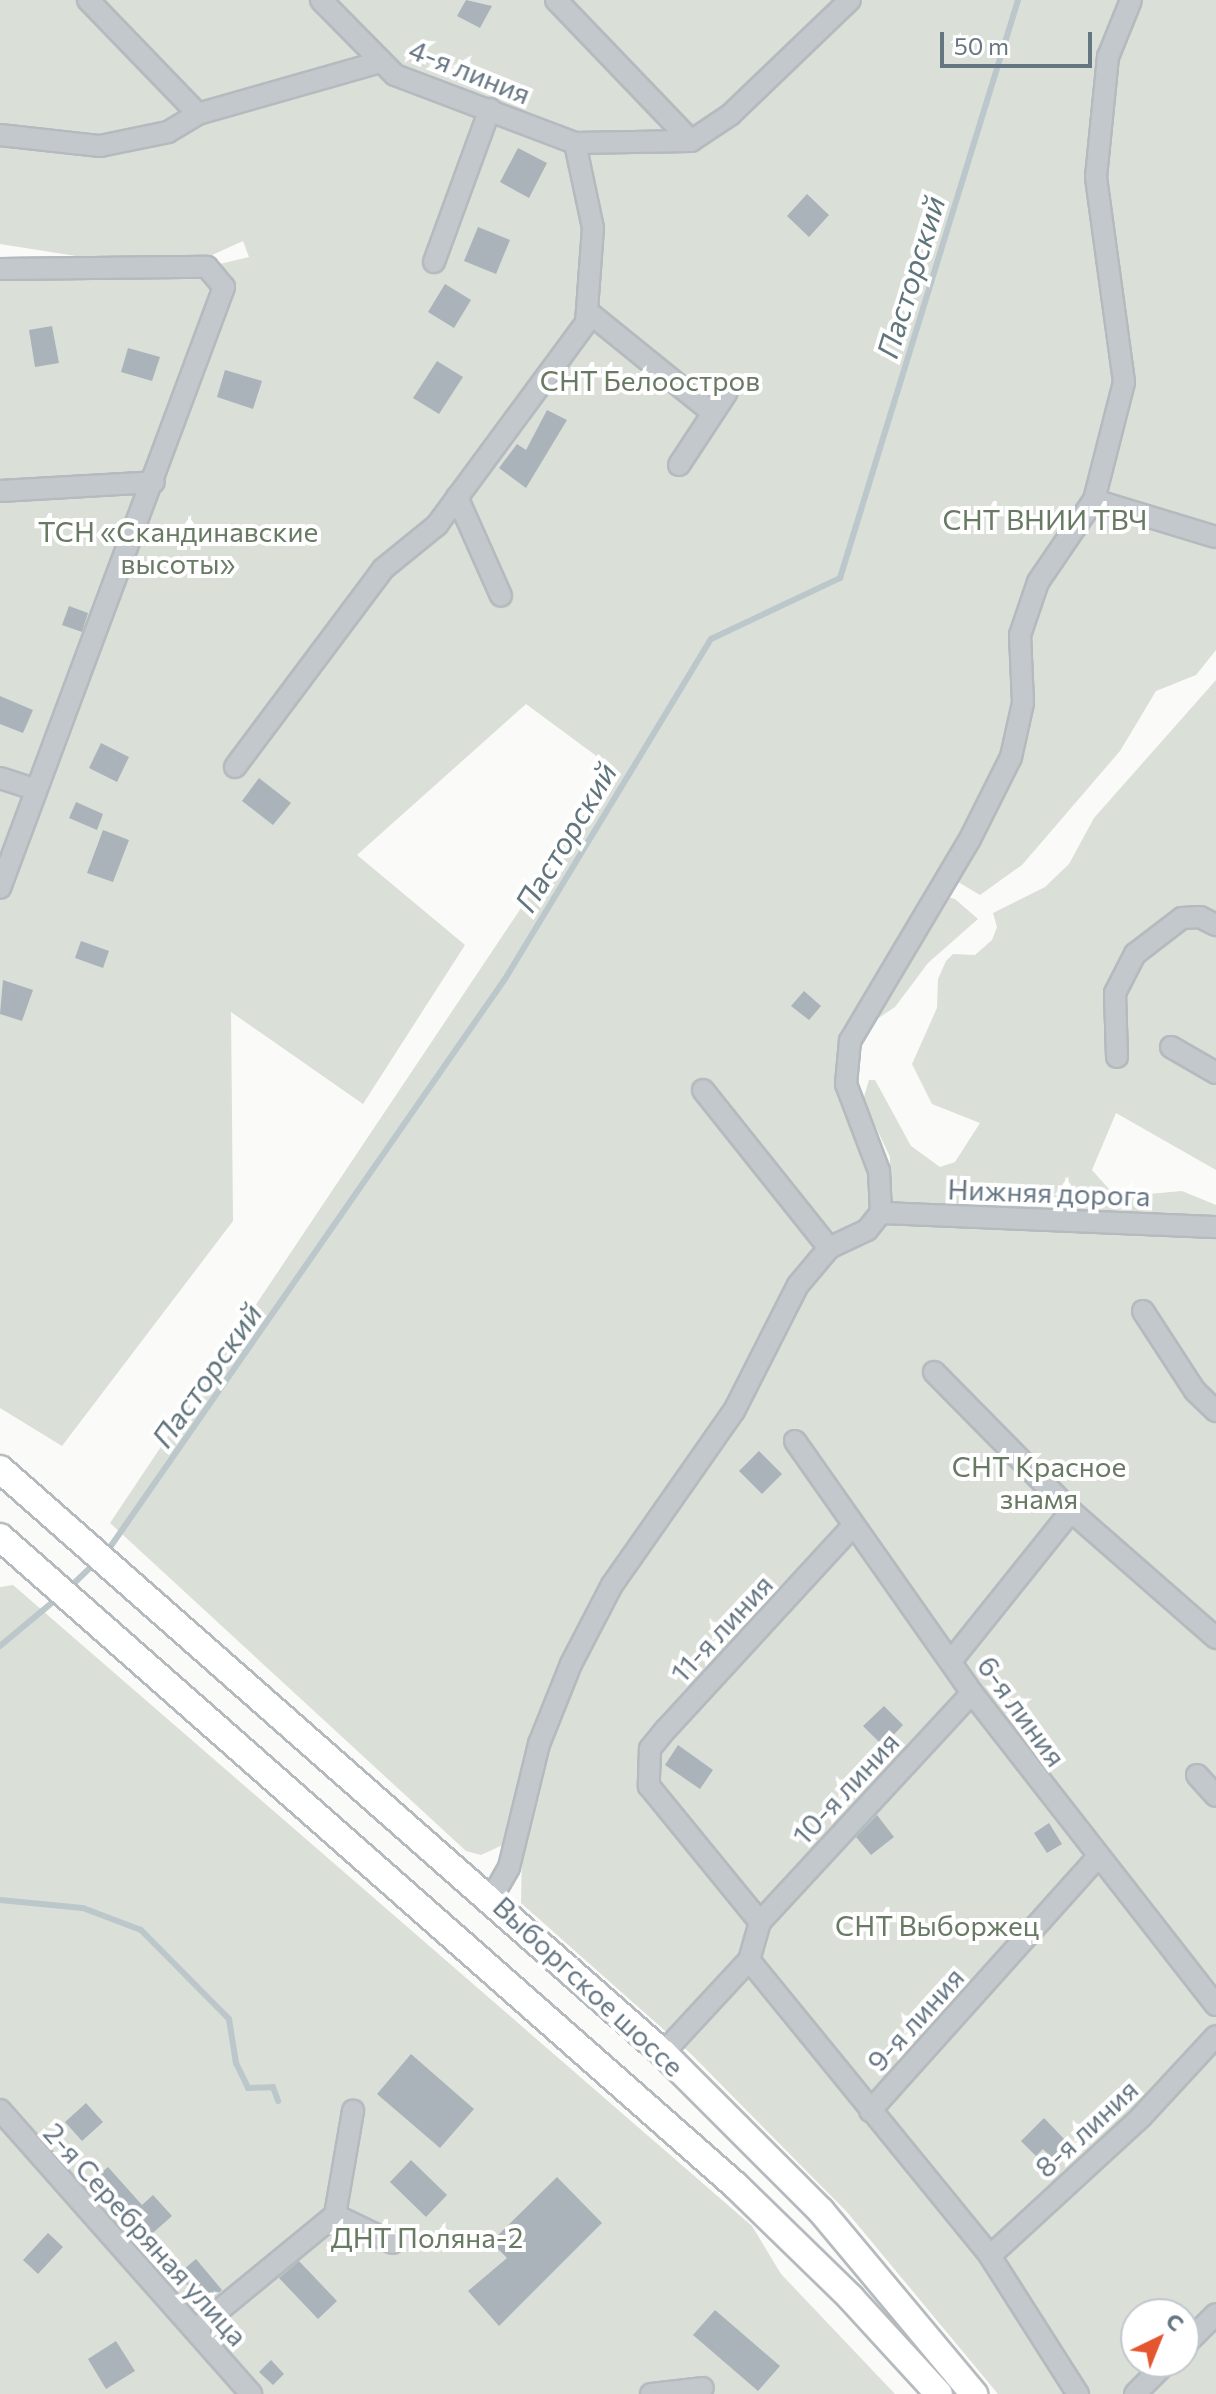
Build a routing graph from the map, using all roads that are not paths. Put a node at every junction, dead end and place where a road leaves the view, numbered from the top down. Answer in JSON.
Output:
{"nodes":[{"id":1,"x":88,"y":0,"type":"edge"},
{"id":2,"x":321,"y":0,"type":"edge"},
{"id":3,"x":556,"y":0,"type":"edge"},
{"id":4,"x":850,"y":0,"type":"edge"},
{"id":5,"x":1131,"y":0,"type":"edge"},
{"id":6,"x":381,"y":62,"type":"junction"},
{"id":7,"x":490,"y":109,"type":"junction"},
{"id":8,"x":198,"y":114,"type":"junction"},
{"id":9,"x":0,"y":135,"type":"edge"},
{"id":10,"x":691,"y":141,"type":"junction"},
{"id":11,"x":575,"y":143,"type":"junction"},
{"id":12,"x":434,"y":262,"type":"dead end"},
{"id":13,"x":0,"y":269,"type":"edge"},
{"id":14,"x":587,"y":311,"type":"junction"},
{"id":15,"x":727,"y":392,"type":"dead end"},
{"id":16,"x":713,"y":413,"type":"junction"},
{"id":17,"x":679,"y":465,"type":"dead end"},
{"id":18,"x":154,"y":482,"type":"junction"},
{"id":19,"x":0,"y":491,"type":"edge"},
{"id":20,"x":457,"y":497,"type":"junction"},
{"id":21,"x":1094,"y":500,"type":"junction"},
{"id":22,"x":1216,"y":537,"type":"edge"},
{"id":23,"x":501,"y":596,"type":"dead end"},
{"id":24,"x":235,"y":767,"type":"dead end"},
{"id":25,"x":0,"y":778,"type":"edge"},
{"id":26,"x":33,"y":789,"type":"junction"},
{"id":27,"x":0,"y":888,"type":"edge"},
{"id":28,"x":1213,"y":923,"type":"edge"},
{"id":29,"x":1171,"y":1047,"type":"dead end"},
{"id":30,"x":1117,"y":1057,"type":"dead end"},
{"id":31,"x":1216,"y":1073,"type":"edge"},
{"id":32,"x":703,"y":1090,"type":"dead end"},
{"id":33,"x":881,"y":1213,"type":"junction"},
{"id":34,"x":1216,"y":1227,"type":"edge"},
{"id":35,"x":829,"y":1248,"type":"junction"},
{"id":36,"x":1143,"y":1311,"type":"dead end"},
{"id":37,"x":934,"y":1372,"type":"dead end"},
{"id":38,"x":1216,"y":1411,"type":"edge"},
{"id":39,"x":795,"y":1441,"type":"dead end"},
{"id":40,"x":0,"y":1469,"type":"edge"},
{"id":41,"x":1071,"y":1511,"type":"junction"},
{"id":42,"x":852,"y":1527,"type":"junction"},
{"id":43,"x":0,"y":1537,"type":"edge"},
{"id":44,"x":1216,"y":1638,"type":"edge"},
{"id":45,"x":951,"y":1661,"type":"junction"},
{"id":46,"x":972,"y":1693,"type":"junction"},
{"id":47,"x":1197,"y":1775,"type":"dead end"},
{"id":48,"x":1216,"y":1796,"type":"edge"},
{"id":49,"x":1097,"y":1858,"type":"junction"},
{"id":50,"x":492,"y":1897,"type":"junction"},
{"id":51,"x":760,"y":1922,"type":"junction"},
{"id":52,"x":749,"y":1960,"type":"junction"},
{"id":53,"x":1216,"y":2005,"type":"edge"},
{"id":54,"x":1216,"y":2036,"type":"edge"},
{"id":55,"x":663,"y":2053,"type":"junction"},
{"id":56,"x":0,"y":2110,"type":"edge"},
{"id":57,"x":353,"y":2111,"type":"dead end"},
{"id":58,"x":870,"y":2111,"type":"junction"},
{"id":59,"x":335,"y":2215,"type":"junction"},
{"id":60,"x":393,"y":2243,"type":"dead end"},
{"id":61,"x":990,"y":2256,"type":"junction"},
{"id":62,"x":1216,"y":2314,"type":"edge"},
{"id":63,"x":195,"y":2330,"type":"junction"},
{"id":64,"x":1200,"y":2330,"type":"edge"},
{"id":65,"x":1151,"y":2378,"type":"edge"},
{"id":66,"x":703,"y":2388,"type":"dead end"},
{"id":67,"x":251,"y":2394,"type":"edge"},
{"id":68,"x":651,"y":2394,"type":"edge"},
{"id":69,"x":939,"y":2394,"type":"edge"},
{"id":70,"x":974,"y":2394,"type":"edge"},
{"id":71,"x":1078,"y":2394,"type":"edge"},
{"id":72,"x":1135,"y":2394,"type":"edge"}],
"edges":[{"from":1,"to":8,"type":"street"},
{"from":2,"to":6,"type":"street","name":"4-я линия"},
{"from":3,"to":10,"type":"street"},
{"from":4,"to":10,"type":"street"},
{"from":5,"to":21,"type":"street"},
{"from":6,"to":7,"type":"street","name":"4-я линия"},
{"from":6,"to":8,"type":"street"},
{"from":7,"to":11,"type":"street","name":"4-я линия"},
{"from":7,"to":12,"type":"street"},
{"from":8,"to":9,"type":"street"},
{"from":10,"to":11,"type":"street"},
{"from":11,"to":14,"type":"street"},
{"from":13,"to":18,"type":"street"},
{"from":14,"to":16,"type":"street"},
{"from":14,"to":20,"type":"street"},
{"from":15,"to":16,"type":"street"},
{"from":16,"to":17,"type":"street"},
{"from":18,"to":19,"type":"street"},
{"from":18,"to":26,"type":"street"},
{"from":20,"to":23,"type":"street"},
{"from":20,"to":24,"type":"street"},
{"from":21,"to":22,"type":"street"},
{"from":21,"to":33,"type":"street"},
{"from":25,"to":26,"type":"street"},
{"from":26,"to":27,"type":"street"},
{"from":28,"to":30,"type":"street"},
{"from":29,"to":31,"type":"street"},
{"from":32,"to":35,"type":"street"},
{"from":33,"to":34,"type":"street","name":"Нижняя дорога"},
{"from":33,"to":35,"type":"street"},
{"from":35,"to":50,"type":"street"},
{"from":36,"to":38,"type":"street"},
{"from":37,"to":41,"type":"street"},
{"from":39,"to":42,"type":"street","name":"6-я линия"},
{"from":40,"to":50,"type":"main road","name":"Выборгское шоссе"},
{"from":41,"to":44,"type":"street"},
{"from":41,"to":45,"type":"street"},
{"from":42,"to":45,"type":"street","name":"6-я линия"},
{"from":42,"to":51,"type":"street","name":"11-я линия"},
{"from":43,"to":69,"type":"main road","name":"Выборгское шоссе"},
{"from":45,"to":46,"type":"street","name":"6-я линия"},
{"from":46,"to":49,"type":"street","name":"6-я линия"},
{"from":46,"to":51,"type":"street","name":"10-я линия"},
{"from":47,"to":48,"type":"street"},
{"from":49,"to":53,"type":"street","name":"6-я линия"},
{"from":49,"to":58,"type":"street","name":"9-я линия"},
{"from":50,"to":55,"type":"main road","name":"Выборгское шоссе"},
{"from":51,"to":52,"type":"street"},
{"from":52,"to":55,"type":"street"},
{"from":52,"to":58,"type":"street"},
{"from":54,"to":61,"type":"street","name":"8-я линия"},
{"from":55,"to":70,"type":"main road","name":"Выборгское шоссе"},
{"from":56,"to":63,"type":"street","name":"2-я Серебряная улица"},
{"from":57,"to":59,"type":"street"},
{"from":58,"to":61,"type":"street"},
{"from":59,"to":60,"type":"street"},
{"from":59,"to":63,"type":"street"},
{"from":61,"to":71,"type":"street"},
{"from":62,"to":64,"type":"street"},
{"from":63,"to":67,"type":"street","name":"2-я Серебряная улица"},
{"from":65,"to":72,"type":"street"},
{"from":66,"to":68,"type":"street"}]}
